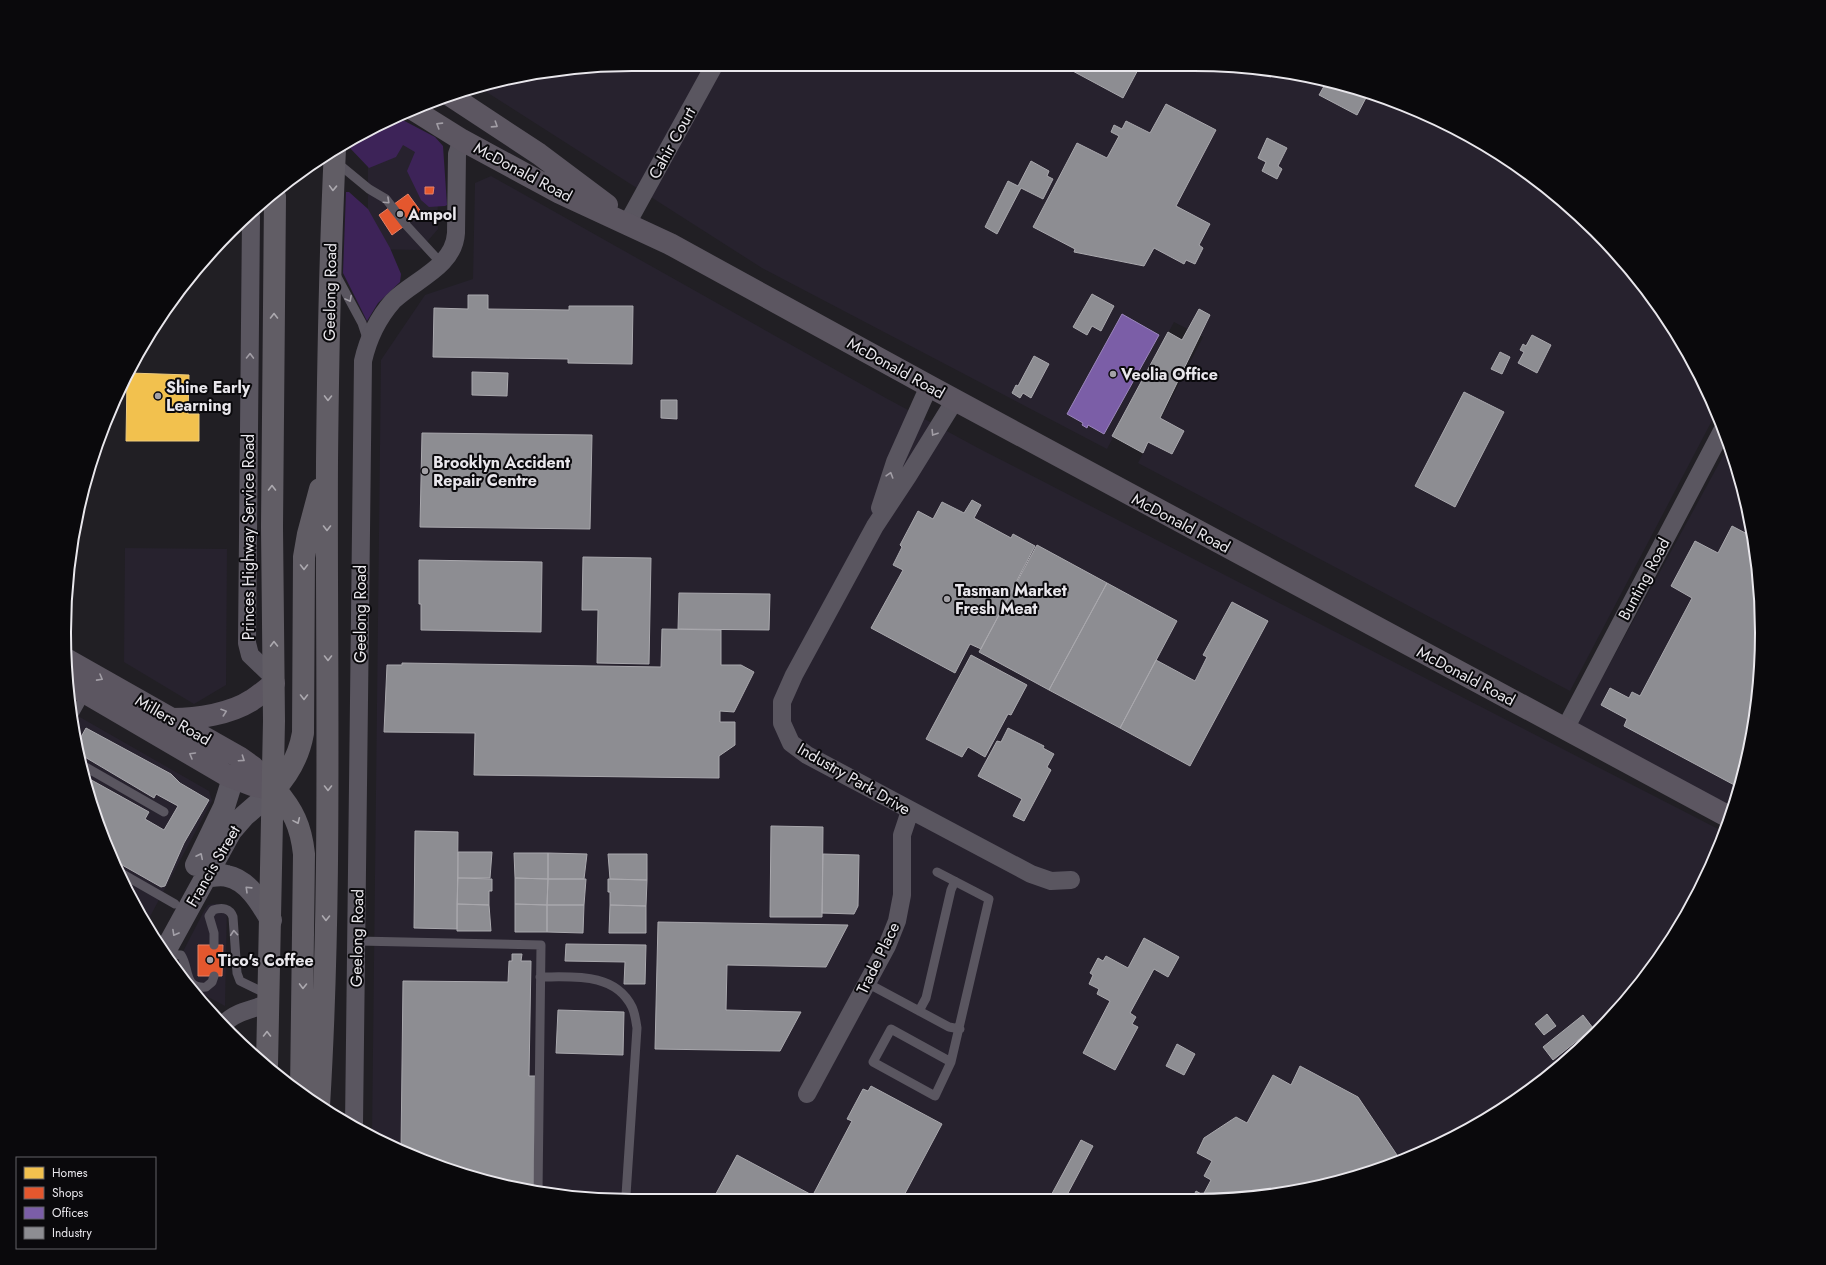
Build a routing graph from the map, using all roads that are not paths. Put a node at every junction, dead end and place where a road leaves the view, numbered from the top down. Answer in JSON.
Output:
{"nodes":[{"id":1,"x":711,"y":71,"type":"edge"},
{"id":2,"x":456,"y":100,"type":"edge"},
{"id":3,"x":419,"y":113,"type":"edge"},
{"id":4,"x":477,"y":114,"type":"junction"},
{"id":5,"x":462,"y":140,"type":"junction"},
{"id":6,"x":336,"y":156,"type":"edge"},
{"id":7,"x":334,"y":158,"type":"edge"},
{"id":8,"x":274,"y":200,"type":"edge"},
{"id":9,"x":251,"y":220,"type":"edge"},
{"id":10,"x":631,"y":224,"type":"junction"},
{"id":11,"x":441,"y":263,"type":"junction"},
{"id":12,"x":330,"y":265,"type":"junction"},
{"id":13,"x":368,"y":343,"type":"junction"},
{"id":14,"x":929,"y":386,"type":"junction"},
{"id":15,"x":955,"y":400,"type":"junction"},
{"id":16,"x":1719,"y":436,"type":"edge"},
{"id":17,"x":327,"y":461,"type":"junction"},
{"id":18,"x":875,"y":526,"type":"junction"},
{"id":19,"x":72,"y":663,"type":"edge"},
{"id":20,"x":274,"y":681,"type":"junction"},
{"id":21,"x":74,"y":686,"type":"edge"},
{"id":22,"x":86,"y":693,"type":"junction"},
{"id":23,"x":77,"y":710,"type":"edge"},
{"id":24,"x":166,"y":728,"type":"junction"},
{"id":25,"x":1565,"y":729,"type":"junction"},
{"id":26,"x":88,"y":768,"type":"edge"},
{"id":27,"x":233,"y":778,"type":"junction"},
{"id":28,"x":274,"y":789,"type":"junction"},
{"id":29,"x":910,"y":811,"type":"junction"},
{"id":30,"x":164,"y":812,"type":"dead end"},
{"id":31,"x":1724,"y":815,"type":"edge"},
{"id":32,"x":937,"y":872,"type":"dead end"},
{"id":33,"x":127,"y":877,"type":"edge"},
{"id":34,"x":206,"y":877,"type":"junction"},
{"id":35,"x":1071,"y":880,"type":"dead end"},
{"id":36,"x":955,"y":881,"type":"junction"},
{"id":37,"x":181,"y":907,"type":"junction"},
{"id":38,"x":271,"y":920,"type":"junction"},
{"id":39,"x":159,"y":934,"type":"edge"},
{"id":40,"x":358,"y":941,"type":"junction"},
{"id":41,"x":167,"y":945,"type":"edge"},
{"id":42,"x":214,"y":945,"type":"dead end"},
{"id":43,"x":173,"y":954,"type":"edge"},
{"id":44,"x":188,"y":975,"type":"edge"},
{"id":45,"x":214,"y":976,"type":"dead end"},
{"id":46,"x":540,"y":977,"type":"junction"},
{"id":47,"x":867,"y":983,"type":"junction"},
{"id":48,"x":195,"y":985,"type":"edge"},
{"id":49,"x":268,"y":1000,"type":"junction"},
{"id":50,"x":919,"y":1011,"type":"junction"},
{"id":51,"x":227,"y":1022,"type":"edge"},
{"id":52,"x":960,"y":1029,"type":"junction"},
{"id":53,"x":267,"y":1059,"type":"edge"},
{"id":54,"x":951,"y":1062,"type":"junction"},
{"id":55,"x":301,"y":1085,"type":"edge"},
{"id":56,"x":807,"y":1094,"type":"dead end"},
{"id":57,"x":319,"y":1098,"type":"edge"},
{"id":58,"x":354,"y":1120,"type":"edge"},
{"id":59,"x":538,"y":1186,"type":"edge"},
{"id":60,"x":626,"y":1194,"type":"edge"}],
"edges":[{"from":1,"to":10,"type":"street","name":"Cahir Court"},
{"from":2,"to":4,"type":"main road","name":"McDonald Road"},
{"from":5,"to":3,"type":"main road","name":"McDonald Road","one_way":true},
{"from":4,"to":5,"type":"main road"},
{"from":4,"to":10,"type":"main road","name":"McDonald Road","one_way":true},
{"from":5,"to":10,"type":"main road","name":"McDonald Road"},
{"from":5,"to":11,"type":"street","name":"Geelong Road"},
{"from":6,"to":11,"type":"lane","one_way":true},
{"from":7,"to":12,"type":"highway","name":"Geelong Road","one_way":true},
{"from":20,"to":8,"type":"highway","one_way":true},
{"from":20,"to":9,"type":"street","name":"Princes Highway Service Road","one_way":true},
{"from":10,"to":14,"type":"main road","name":"McDonald Road"},
{"from":11,"to":13,"type":"street","name":"Geelong Road"},
{"from":12,"to":13,"type":"lane","one_way":true},
{"from":12,"to":17,"type":"highway","name":"Geelong Road","one_way":true},
{"from":13,"to":40,"type":"street","name":"Geelong Road"},
{"from":14,"to":15,"type":"main road","name":"McDonald Road"},
{"from":18,"to":14,"type":"street","name":"Industry Park Drive","one_way":true},
{"from":15,"to":18,"type":"street","name":"Industry Park Drive","one_way":true},
{"from":15,"to":25,"type":"main road","name":"McDonald Road"},
{"from":16,"to":25,"type":"street","name":"Bunting Road"},
{"from":17,"to":28,"type":"highway","one_way":true},
{"from":17,"to":57,"type":"highway","name":"Geelong Road","one_way":true},
{"from":18,"to":29,"type":"street","name":"Industry Park Drive"},
{"from":19,"to":24,"type":"main road","name":"Millers Road","one_way":true},
{"from":24,"to":20,"type":"main road","one_way":true},
{"from":20,"to":28,"type":"highway"},
{"from":21,"to":22,"type":"main road","name":"Millers Road"},
{"from":22,"to":23,"type":"lane"},
{"from":22,"to":24,"type":"main road","name":"Millers Road"},
{"from":27,"to":24,"type":"main road","name":"Millers Road","one_way":true},
{"from":24,"to":28,"type":"main road","name":"Millers Road","one_way":true},
{"from":25,"to":31,"type":"main road","name":"McDonald Road"},
{"from":26,"to":30,"type":"lane"},
{"from":27,"to":28,"type":"main road","name":"Millers Road"},
{"from":37,"to":27,"type":"main road","one_way":true},
{"from":28,"to":34,"type":"main road","name":"Francis Street"},
{"from":28,"to":38,"type":"highway"},
{"from":28,"to":55,"type":"highway","one_way":true},
{"from":29,"to":35,"type":"street","name":"Industry Park Drive"},
{"from":29,"to":47,"type":"street","name":"Trade Place"},
{"from":32,"to":36,"type":"lane"},
{"from":33,"to":37,"type":"lane"},
{"from":34,"to":37,"type":"main road","name":"Francis Street"},
{"from":38,"to":34,"type":"main road","one_way":true},
{"from":36,"to":50,"type":"lane"},
{"from":36,"to":52,"type":"lane"},
{"from":37,"to":39,"type":"main road"},
{"from":37,"to":41,"type":"main road","name":"Francis Street","one_way":true},
{"from":38,"to":49,"type":"highway"},
{"from":40,"to":46,"type":"lane"},
{"from":40,"to":58,"type":"street","name":"Geelong Road"},
{"from":49,"to":42,"type":"lane","one_way":true},
{"from":43,"to":44,"type":"lane"},
{"from":45,"to":48,"type":"lane"},
{"from":46,"to":59,"type":"lane"},
{"from":46,"to":60,"type":"lane"},
{"from":47,"to":50,"type":"lane"},
{"from":47,"to":56,"type":"street","name":"Trade Place"},
{"from":49,"to":51,"type":"street"},
{"from":53,"to":49,"type":"highway","one_way":true},
{"from":50,"to":52,"type":"lane"},
{"from":52,"to":54,"type":"lane"},
{"from":54,"to":54,"type":"lane"}]}
